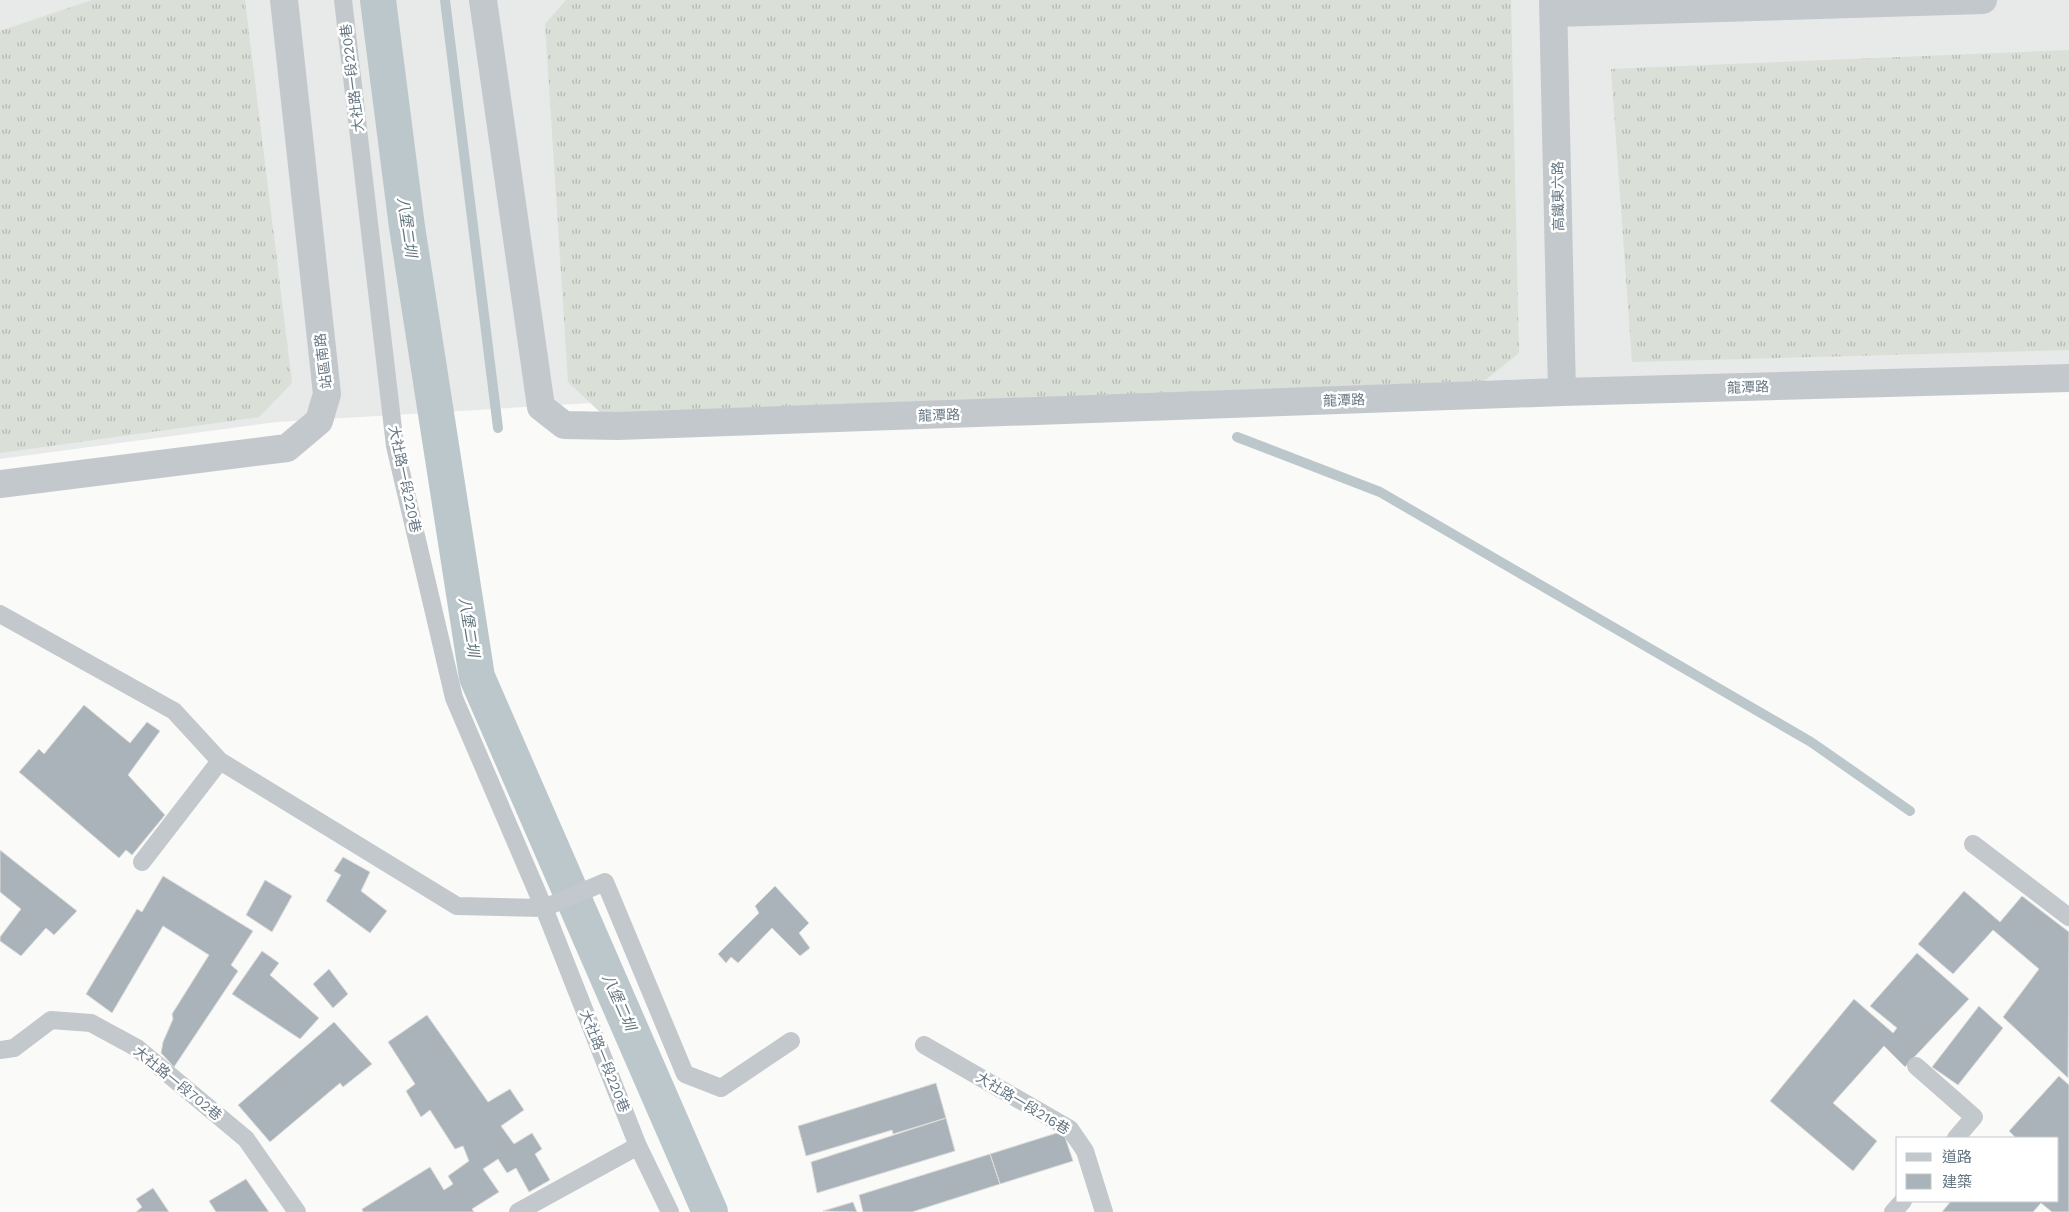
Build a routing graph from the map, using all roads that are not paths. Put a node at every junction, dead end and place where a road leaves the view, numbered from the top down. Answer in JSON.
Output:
{"nodes":[{"id":1,"x":284,"y":0,"type":"edge"},
{"id":2,"x":343,"y":0,"type":"edge"},
{"id":3,"x":483,"y":0,"type":"edge"},
{"id":4,"x":1984,"y":0,"type":"edge"},
{"id":5,"x":1554,"y":6,"type":"edge"},
{"id":6,"x":2069,"y":378,"type":"edge"},
{"id":7,"x":1562,"y":392,"type":"junction"},
{"id":8,"x":0,"y":484,"type":"edge"},
{"id":9,"x":0,"y":614,"type":"edge"},
{"id":10,"x":220,"y":761,"type":"junction"},
{"id":11,"x":1973,"y":844,"type":"dead end"},
{"id":12,"x":142,"y":862,"type":"dead end"},
{"id":13,"x":544,"y":908,"type":"junction"},
{"id":14,"x":2069,"y":917,"type":"edge"},
{"id":15,"x":791,"y":1041,"type":"dead end"},
{"id":16,"x":924,"y":1045,"type":"dead end"},
{"id":17,"x":0,"y":1050,"type":"edge"},
{"id":18,"x":1916,"y":1066,"type":"dead end"},
{"id":19,"x":1957,"y":1137,"type":"edge"},
{"id":20,"x":638,"y":1146,"type":"junction"},
{"id":21,"x":1902,"y":1202,"type":"edge"},
{"id":22,"x":297,"y":1212,"type":"edge"},
{"id":23,"x":518,"y":1212,"type":"edge"},
{"id":24,"x":670,"y":1212,"type":"edge"},
{"id":25,"x":1104,"y":1212,"type":"edge"},
{"id":26,"x":1894,"y":1212,"type":"edge"}],
"edges":[{"from":1,"to":8,"type":"street","name":"站區南路"},
{"from":2,"to":13,"type":"lane","name":"大社路一段220巷"},
{"from":3,"to":7,"type":"street","name":"龍潭路"},
{"from":4,"to":5,"type":"street"},
{"from":5,"to":7,"type":"street","name":"高鐵東六路"},
{"from":6,"to":7,"type":"street","name":"龍潭路"},
{"from":9,"to":10,"type":"lane"},
{"from":10,"to":12,"type":"lane"},
{"from":10,"to":13,"type":"lane"},
{"from":11,"to":14,"type":"lane"},
{"from":13,"to":15,"type":"lane"},
{"from":13,"to":20,"type":"lane","name":"大社路一段220巷"},
{"from":16,"to":25,"type":"lane","name":"大社路一段216巷"},
{"from":17,"to":22,"type":"lane","name":"大社路一段702巷"},
{"from":18,"to":19,"type":"lane"},
{"from":20,"to":23,"type":"lane"},
{"from":20,"to":24,"type":"lane","name":"大社路一段220巷"},
{"from":21,"to":26,"type":"lane"}]}
